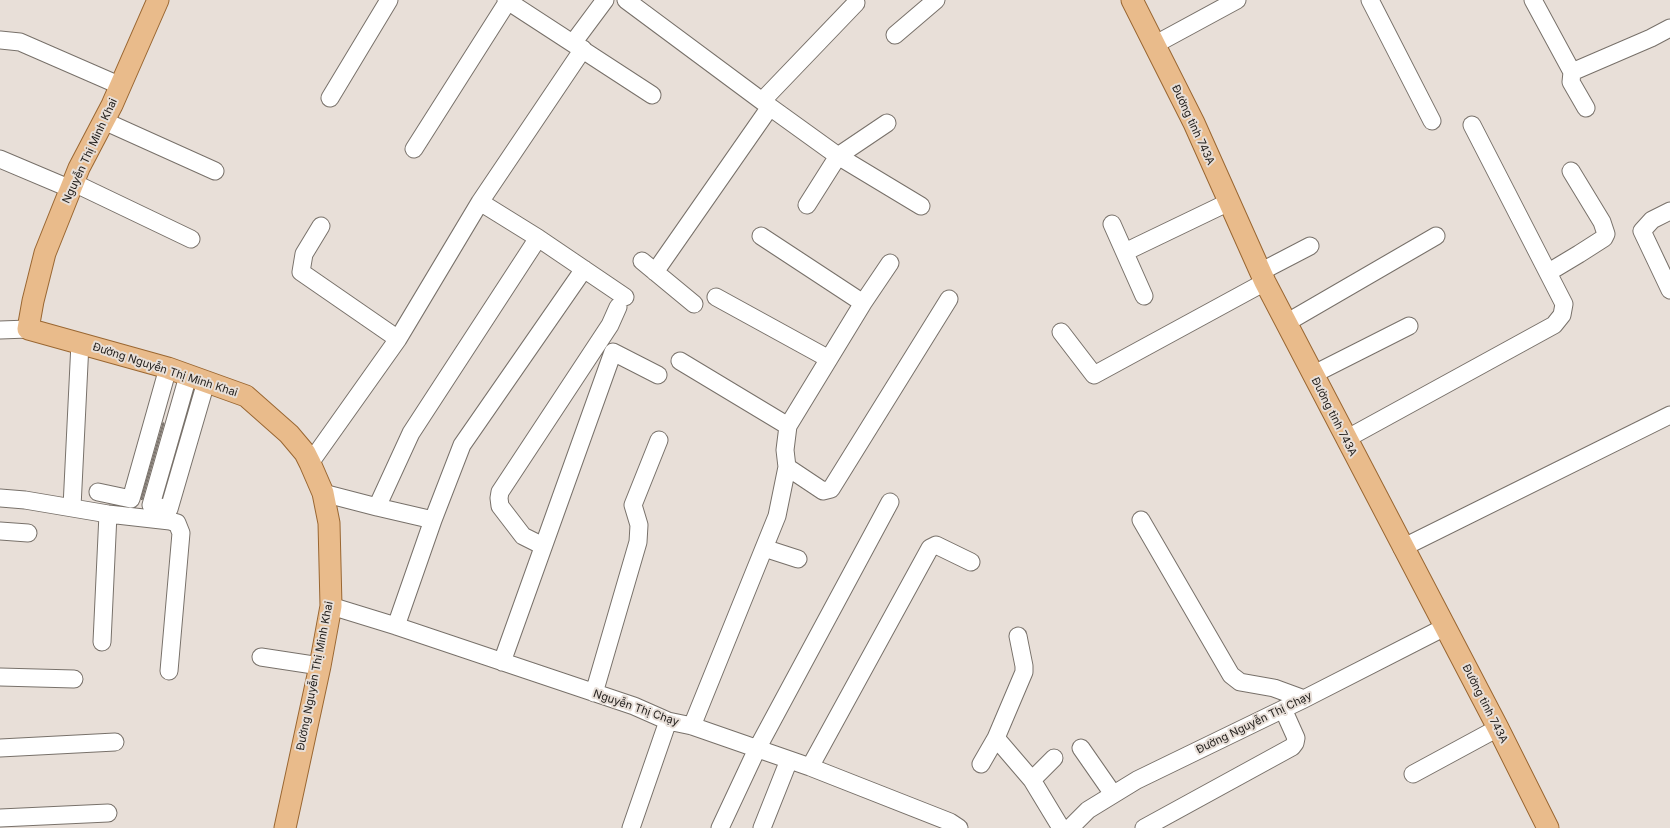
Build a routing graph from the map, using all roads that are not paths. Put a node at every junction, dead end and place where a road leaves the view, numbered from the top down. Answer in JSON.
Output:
{"nodes":[{"id":1,"x":389,"y":0,"type":"edge"},
{"id":2,"x":605,"y":0,"type":"edge"},
{"id":3,"x":626,"y":0,"type":"edge"},
{"id":4,"x":936,"y":0,"type":"edge"},
{"id":5,"x":1132,"y":0,"type":"edge"},
{"id":6,"x":1237,"y":0,"type":"edge"},
{"id":7,"x":1370,"y":0,"type":"edge"},
{"id":8,"x":1533,"y":0,"type":"edge"},
{"id":9,"x":154,"y":1,"type":"edge"},
{"id":10,"x":507,"y":1,"type":"edge"},
{"id":11,"x":856,"y":3,"type":"dead end"},
{"id":12,"x":1670,"y":28,"type":"edge"},
{"id":13,"x":895,"y":35,"type":"dead end"},
{"id":14,"x":0,"y":40,"type":"edge"},
{"id":15,"x":1154,"y":45,"type":"junction"},
{"id":16,"x":578,"y":46,"type":"junction"},
{"id":17,"x":1572,"y":72,"type":"junction"},
{"id":18,"x":120,"y":86,"type":"junction"},
{"id":19,"x":652,"y":95,"type":"dead end"},
{"id":20,"x":330,"y":98,"type":"dead end"},
{"id":21,"x":766,"y":104,"type":"junction"},
{"id":22,"x":1586,"y":108,"type":"dead end"},
{"id":23,"x":104,"y":121,"type":"junction"},
{"id":24,"x":1432,"y":121,"type":"dead end"},
{"id":25,"x":887,"y":123,"type":"dead end"},
{"id":26,"x":1472,"y":125,"type":"dead end"},
{"id":27,"x":414,"y":149,"type":"dead end"},
{"id":28,"x":838,"y":156,"type":"junction"},
{"id":29,"x":0,"y":158,"type":"edge"},
{"id":30,"x":215,"y":171,"type":"dead end"},
{"id":31,"x":1571,"y":171,"type":"dead end"},
{"id":32,"x":72,"y":186,"type":"junction"},
{"id":33,"x":480,"y":202,"type":"junction"},
{"id":34,"x":1229,"y":202,"type":"junction"},
{"id":35,"x":807,"y":205,"type":"dead end"},
{"id":36,"x":921,"y":206,"type":"dead end"},
{"id":37,"x":1670,"y":211,"type":"edge"},
{"id":38,"x":1112,"y":224,"type":"dead end"},
{"id":39,"x":321,"y":226,"type":"dead end"},
{"id":40,"x":761,"y":236,"type":"dead end"},
{"id":41,"x":1436,"y":236,"type":"dead end"},
{"id":42,"x":191,"y":238,"type":"dead end"},
{"id":43,"x":538,"y":238,"type":"junction"},
{"id":44,"x":1310,"y":246,"type":"dead end"},
{"id":45,"x":1125,"y":252,"type":"junction"},
{"id":46,"x":642,"y":261,"type":"dead end"},
{"id":47,"x":890,"y":263,"type":"dead end"},
{"id":48,"x":584,"y":269,"type":"junction"},
{"id":49,"x":655,"y":272,"type":"junction"},
{"id":50,"x":1549,"y":272,"type":"junction"},
{"id":51,"x":1262,"y":277,"type":"junction"},
{"id":52,"x":1670,"y":290,"type":"edge"},
{"id":53,"x":1144,"y":296,"type":"dead end"},
{"id":54,"x":716,"y":297,"type":"dead end"},
{"id":55,"x":949,"y":298,"type":"dead end"},
{"id":56,"x":863,"y":303,"type":"junction"},
{"id":57,"x":694,"y":304,"type":"dead end"},
{"id":58,"x":1286,"y":323,"type":"junction"},
{"id":59,"x":1409,"y":326,"type":"dead end"},
{"id":60,"x":28,"y":328,"type":"junction"},
{"id":61,"x":0,"y":330,"type":"edge"},
{"id":62,"x":1061,"y":332,"type":"dead end"},
{"id":63,"x":398,"y":339,"type":"junction"},
{"id":64,"x":80,"y":343,"type":"junction"},
{"id":65,"x":598,"y":343,"type":"junction"},
{"id":66,"x":613,"y":352,"type":"junction"},
{"id":67,"x":829,"y":359,"type":"junction"},
{"id":68,"x":680,"y":361,"type":"dead end"},
{"id":69,"x":168,"y":368,"type":"junction"},
{"id":70,"x":658,"y":375,"type":"dead end"},
{"id":71,"x":1312,"y":375,"type":"junction"},
{"id":72,"x":197,"y":379,"type":"junction"},
{"id":73,"x":1668,"y":416,"type":"edge"},
{"id":74,"x":788,"y":426,"type":"junction"},
{"id":75,"x":659,"y":440,"type":"dead end"},
{"id":76,"x":1346,"y":440,"type":"junction"},
{"id":77,"x":310,"y":463,"type":"junction"},
{"id":78,"x":787,"y":467,"type":"junction"},
{"id":79,"x":98,"y":492,"type":"dead end"},
{"id":80,"x":323,"y":492,"type":"junction"},
{"id":81,"x":0,"y":498,"type":"edge"},
{"id":82,"x":130,"y":499,"type":"junction"},
{"id":83,"x":890,"y":502,"type":"dead end"},
{"id":84,"x":377,"y":506,"type":"junction"},
{"id":85,"x":72,"y":507,"type":"junction"},
{"id":86,"x":108,"y":514,"type":"junction"},
{"id":87,"x":433,"y":520,"type":"junction"},
{"id":88,"x":1141,"y":520,"type":"dead end"},
{"id":89,"x":0,"y":531,"type":"edge"},
{"id":90,"x":28,"y":533,"type":"dead end"},
{"id":91,"x":543,"y":546,"type":"junction"},
{"id":92,"x":764,"y":548,"type":"junction"},
{"id":93,"x":1402,"y":548,"type":"junction"},
{"id":94,"x":798,"y":559,"type":"dead end"},
{"id":95,"x":971,"y":562,"type":"dead end"},
{"id":96,"x":331,"y":606,"type":"junction"},
{"id":97,"x":396,"y":626,"type":"junction"},
{"id":98,"x":1445,"y":627,"type":"junction"},
{"id":99,"x":1018,"y":636,"type":"dead end"},
{"id":100,"x":102,"y":642,"type":"dead end"},
{"id":101,"x":261,"y":657,"type":"dead end"},
{"id":102,"x":502,"y":662,"type":"junction"},
{"id":103,"x":320,"y":666,"type":"junction"},
{"id":104,"x":169,"y":671,"type":"dead end"},
{"id":105,"x":0,"y":677,"type":"edge"},
{"id":106,"x":74,"y":679,"type":"dead end"},
{"id":107,"x":594,"y":693,"type":"junction"},
{"id":108,"x":1304,"y":699,"type":"junction"},
{"id":109,"x":1283,"y":709,"type":"junction"},
{"id":110,"x":668,"y":721,"type":"junction"},
{"id":111,"x":692,"y":726,"type":"junction"},
{"id":112,"x":1498,"y":728,"type":"junction"},
{"id":113,"x":996,"y":738,"type":"junction"},
{"id":114,"x":115,"y":742,"type":"dead end"},
{"id":115,"x":0,"y":748,"type":"edge"},
{"id":116,"x":1081,"y":748,"type":"dead end"},
{"id":117,"x":757,"y":749,"type":"junction"},
{"id":118,"x":1054,"y":758,"type":"dead end"},
{"id":119,"x":789,"y":760,"type":"junction"},
{"id":120,"x":980,"y":764,"type":"dead end"},
{"id":121,"x":810,"y":767,"type":"junction"},
{"id":122,"x":1413,"y":774,"type":"dead end"},
{"id":123,"x":1032,"y":780,"type":"junction"},
{"id":124,"x":1113,"y":794,"type":"junction"},
{"id":125,"x":108,"y":813,"type":"dead end"},
{"id":126,"x":0,"y":818,"type":"edge"},
{"id":127,"x":285,"y":828,"type":"edge"},
{"id":128,"x":631,"y":828,"type":"edge"},
{"id":129,"x":720,"y":828,"type":"edge"},
{"id":130,"x":762,"y":828,"type":"edge"},
{"id":131,"x":959,"y":828,"type":"edge"},
{"id":132,"x":1061,"y":828,"type":"edge"},
{"id":133,"x":1070,"y":828,"type":"edge"},
{"id":134,"x":1144,"y":828,"type":"edge"},
{"id":135,"x":1548,"y":828,"type":"edge"}],
"edges":[{"from":1,"to":20,"type":"street"},
{"from":2,"to":16,"type":"street"},
{"from":3,"to":21,"type":"street"},
{"from":4,"to":13,"type":"street"},
{"from":5,"to":15,"type":"main road","name":"Đường tỉnh 743A"},
{"from":6,"to":15,"type":"street"},
{"from":7,"to":24,"type":"street"},
{"from":8,"to":17,"type":"street"},
{"from":9,"to":18,"type":"main road","name":"Nguyễn Thị Minh Khai"},
{"from":10,"to":16,"type":"street"},
{"from":10,"to":27,"type":"street"},
{"from":11,"to":21,"type":"street"},
{"from":12,"to":17,"type":"street"},
{"from":14,"to":18,"type":"street"},
{"from":15,"to":34,"type":"main road","name":"Đường tỉnh 743A"},
{"from":16,"to":19,"type":"street"},
{"from":16,"to":33,"type":"street"},
{"from":17,"to":22,"type":"street"},
{"from":18,"to":23,"type":"main road","name":"Nguyễn Thị Minh Khai"},
{"from":21,"to":28,"type":"street"},
{"from":21,"to":49,"type":"street"},
{"from":23,"to":30,"type":"street"},
{"from":23,"to":32,"type":"main road","name":"Nguyễn Thị Minh Khai"},
{"from":25,"to":28,"type":"street"},
{"from":26,"to":50,"type":"street"},
{"from":28,"to":35,"type":"street"},
{"from":28,"to":36,"type":"street"},
{"from":29,"to":32,"type":"street"},
{"from":31,"to":50,"type":"street"},
{"from":32,"to":42,"type":"street"},
{"from":32,"to":60,"type":"main road","name":"Nguyễn Thị Minh Khai"},
{"from":33,"to":43,"type":"street"},
{"from":33,"to":63,"type":"street"},
{"from":34,"to":45,"type":"street"},
{"from":34,"to":51,"type":"main road","name":"Đường tỉnh 743A"},
{"from":37,"to":52,"type":"street"},
{"from":38,"to":45,"type":"street"},
{"from":39,"to":63,"type":"street"},
{"from":40,"to":56,"type":"street"},
{"from":41,"to":58,"type":"street"},
{"from":43,"to":48,"type":"street"},
{"from":43,"to":84,"type":"street"},
{"from":44,"to":51,"type":"street"},
{"from":45,"to":53,"type":"street"},
{"from":46,"to":49,"type":"street"},
{"from":47,"to":56,"type":"street"},
{"from":48,"to":65,"type":"street"},
{"from":48,"to":87,"type":"street"},
{"from":49,"to":57,"type":"street"},
{"from":50,"to":76,"type":"street"},
{"from":51,"to":58,"type":"main road","name":"Đường tỉnh 743A"},
{"from":51,"to":62,"type":"street"},
{"from":54,"to":67,"type":"street"},
{"from":55,"to":78,"type":"street"},
{"from":56,"to":67,"type":"street"},
{"from":58,"to":71,"type":"main road","name":"Đường tỉnh 743A"},
{"from":59,"to":71,"type":"street"},
{"from":60,"to":61,"type":"street"},
{"from":60,"to":64,"type":"main road","name":"Đường Nguyễn Thị Minh Khai"},
{"from":63,"to":77,"type":"street"},
{"from":64,"to":69,"type":"main road","name":"Đường Nguyễn Thị Minh Khai"},
{"from":64,"to":85,"type":"street"},
{"from":65,"to":66,"type":"street"},
{"from":65,"to":91,"type":"street"},
{"from":66,"to":70,"type":"street"},
{"from":66,"to":91,"type":"street"},
{"from":67,"to":74,"type":"street"},
{"from":68,"to":74,"type":"street"},
{"from":69,"to":72,"type":"main road","name":"Đường Nguyễn Thị Minh Khai"},
{"from":69,"to":82,"type":"street"},
{"from":71,"to":76,"type":"main road","name":"Đường tỉnh 743A"},
{"from":72,"to":77,"type":"main road","name":"Đường Nguyễn Thị Minh Khai"},
{"from":72,"to":82,"type":"street"},
{"from":73,"to":93,"type":"street"},
{"from":74,"to":78,"type":"street"},
{"from":75,"to":107,"type":"street"},
{"from":76,"to":93,"type":"main road","name":"Đường tỉnh 743A"},
{"from":77,"to":80,"type":"main road","name":"Đường Nguyễn Thị Minh Khai"},
{"from":78,"to":92,"type":"street"},
{"from":79,"to":82,"type":"street"},
{"from":80,"to":84,"type":"street"},
{"from":80,"to":96,"type":"main road","name":"Đường Nguyễn Thị Minh Khai"},
{"from":81,"to":85,"type":"street"},
{"from":83,"to":117,"type":"street"},
{"from":84,"to":87,"type":"street"},
{"from":85,"to":86,"type":"street"},
{"from":86,"to":100,"type":"street"},
{"from":86,"to":104,"type":"street"},
{"from":87,"to":97,"type":"street"},
{"from":88,"to":108,"type":"street"},
{"from":89,"to":90,"type":"street"},
{"from":91,"to":102,"type":"street"},
{"from":92,"to":94,"type":"street"},
{"from":92,"to":111,"type":"street"},
{"from":93,"to":98,"type":"main road","name":"Đường tỉnh 743A"},
{"from":95,"to":121,"type":"street"},
{"from":96,"to":97,"type":"street","name":"Nguyễn Thị Chạy"},
{"from":96,"to":103,"type":"main road","name":"Đường Nguyễn Thị Minh Khai"},
{"from":97,"to":102,"type":"street","name":"Nguyễn Thị Chạy"},
{"from":98,"to":108,"type":"street","name":"Đường Nguyễn Thị Chạy"},
{"from":98,"to":112,"type":"main road","name":"Đường tỉnh 743A"},
{"from":99,"to":113,"type":"street"},
{"from":101,"to":103,"type":"street"},
{"from":102,"to":107,"type":"street","name":"Nguyễn Thị Chạy"},
{"from":103,"to":127,"type":"main road","name":"Đường Nguyễn Thị Minh Khai"},
{"from":105,"to":106,"type":"street"},
{"from":107,"to":110,"type":"street","name":"Nguyễn Thị Chạy"},
{"from":108,"to":109,"type":"street","name":"Đường Nguyễn Thị Chạy"},
{"from":109,"to":124,"type":"street","name":"Đường Nguyễn Thị Chạy"},
{"from":109,"to":134,"type":"street"},
{"from":110,"to":111,"type":"street","name":"Nguyễn Thị Chạy"},
{"from":110,"to":128,"type":"street"},
{"from":111,"to":117,"type":"street","name":"Nguyễn Thị Chạy"},
{"from":112,"to":122,"type":"street"},
{"from":112,"to":135,"type":"main road","name":"Đường tỉnh 743A"},
{"from":113,"to":120,"type":"street"},
{"from":113,"to":123,"type":"street"},
{"from":114,"to":115,"type":"street"},
{"from":116,"to":124,"type":"street"},
{"from":117,"to":119,"type":"street","name":"Nguyễn Thị Chạy"},
{"from":117,"to":129,"type":"street"},
{"from":118,"to":123,"type":"street"},
{"from":119,"to":121,"type":"street","name":"Nguyễn Thị Chạy"},
{"from":119,"to":130,"type":"street"},
{"from":121,"to":131,"type":"street","name":"Nguyễn Thị Chạy"},
{"from":123,"to":132,"type":"street"},
{"from":124,"to":133,"type":"street","name":"Đường Nguyễn Thị Chạy"},
{"from":125,"to":126,"type":"street"}]}
